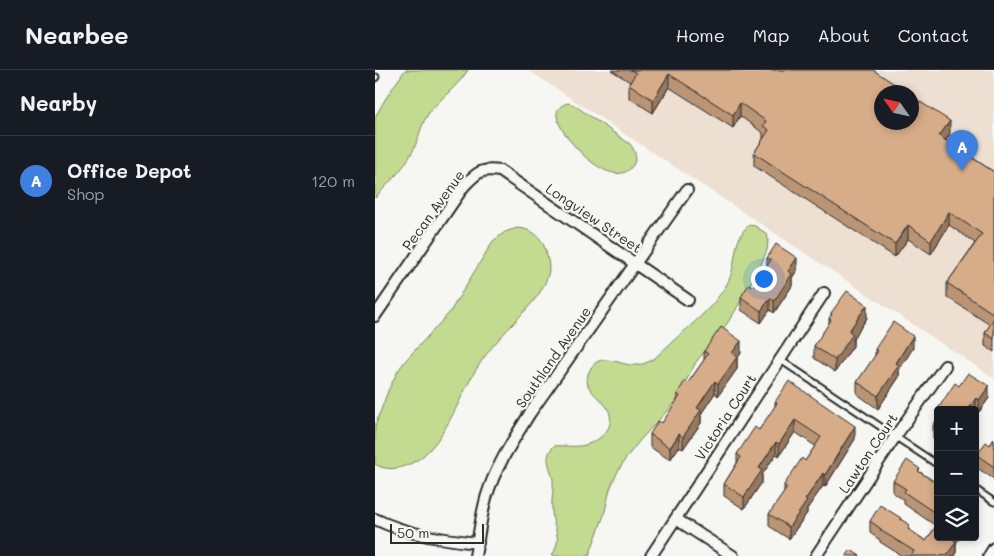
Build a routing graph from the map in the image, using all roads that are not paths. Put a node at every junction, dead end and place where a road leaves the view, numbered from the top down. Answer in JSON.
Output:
{"nodes":[{"id":1,"x":480,"y":170,"type":"joint"},
{"id":2,"x":687,"y":190,"type":"dead end"},
{"id":3,"x":636,"y":263,"type":"junction"},
{"id":4,"x":824,"y":293,"type":"dead end"},
{"id":5,"x":689,"y":300,"type":"dead end"},
{"id":6,"x":375,"y":316,"type":"edge"},
{"id":7,"x":779,"y":359,"type":"junction"},
{"id":8,"x":945,"y":366,"type":"dead end"},
{"id":9,"x":895,"y":437,"type":"junction"},
{"id":10,"x":934,"y":462,"type":"edge"},
{"id":11,"x":979,"y":492,"type":"edge"},
{"id":12,"x":994,"y":502,"type":"edge"},
{"id":13,"x":375,"y":519,"type":"edge"},
{"id":14,"x":676,"y":519,"type":"junction"},
{"id":15,"x":477,"y":543,"type":"junction"},
{"id":16,"x":994,"y":548,"type":"edge"},
{"id":17,"x":475,"y":556,"type":"edge"},
{"id":18,"x":651,"y":556,"type":"edge"},
{"id":19,"x":733,"y":556,"type":"edge"},
{"id":20,"x":816,"y":556,"type":"edge"},
{"id":21,"x":989,"y":556,"type":"edge"}],
"edges":[{"from":1,"to":3,"type":"street","name":"Longview Street"},
{"from":1,"to":6,"type":"street","name":"Pecan Avenue"},
{"from":2,"to":3,"type":"street","name":"Southland Avenue"},
{"from":3,"to":5,"type":"street","name":"Longview Street"},
{"from":3,"to":15,"type":"street","name":"Southland Avenue"},
{"from":4,"to":7,"type":"street","name":"Victoria Court"},
{"from":7,"to":9,"type":"lane"},
{"from":7,"to":14,"type":"street","name":"Victoria Court"},
{"from":8,"to":9,"type":"street","name":"Lawton Court"},
{"from":9,"to":10,"type":"lane"},
{"from":9,"to":20,"type":"street","name":"Lawton Court"},
{"from":11,"to":12,"type":"lane"},
{"from":13,"to":15,"type":"street"},
{"from":14,"to":18,"type":"street","name":"Victoria Court"},
{"from":14,"to":19,"type":"street"},
{"from":15,"to":17,"type":"street","name":"Southland Avenue"},
{"from":16,"to":21,"type":"street"}]}
